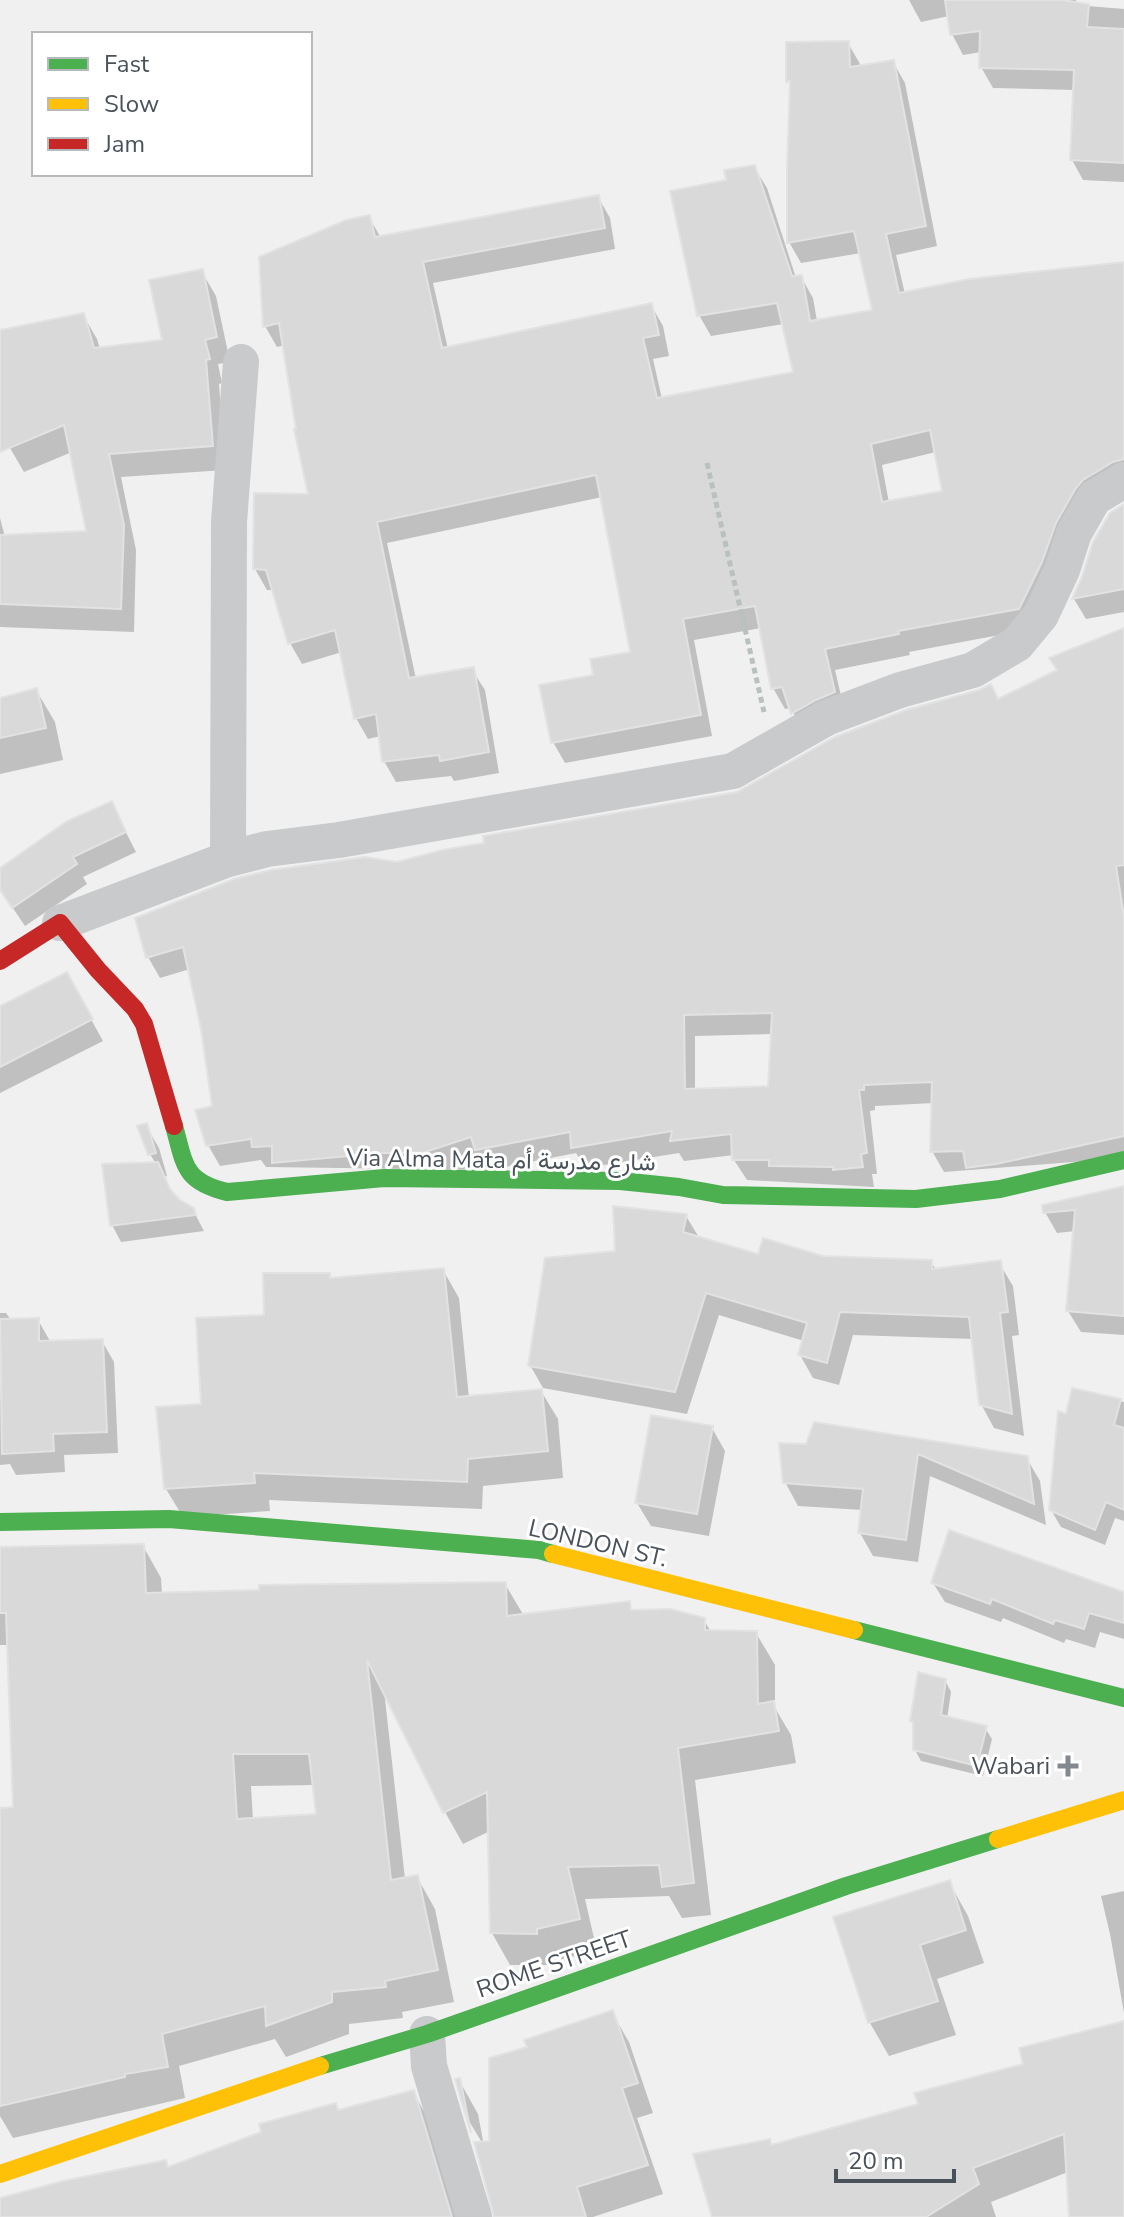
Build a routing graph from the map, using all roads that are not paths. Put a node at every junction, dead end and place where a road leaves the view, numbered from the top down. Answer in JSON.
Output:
{"nodes":[{"id":1,"x":241,"y":362,"type":"dead end"},
{"id":2,"x":1124,"y":480,"type":"edge"},
{"id":3,"x":228,"y":859,"type":"junction"},
{"id":4,"x":60,"y":923,"type":"junction"},
{"id":5,"x":0,"y":961,"type":"edge"},
{"id":6,"x":1124,"y":1160,"type":"edge"},
{"id":7,"x":0,"y":1522,"type":"edge"},
{"id":8,"x":1124,"y":1698,"type":"edge"},
{"id":9,"x":1124,"y":1800,"type":"edge"},
{"id":10,"x":427,"y":2034,"type":"junction"},
{"id":11,"x":0,"y":2174,"type":"edge"},
{"id":12,"x":474,"y":2217,"type":"edge"}],
"edges":[{"from":1,"to":3,"type":"street"},
{"from":2,"to":3,"type":"street"},
{"from":3,"to":4,"type":"street"},
{"from":4,"to":5,"type":"street"},
{"from":4,"to":6,"type":"street","name":"Via Alma Mata شارع مدرسة أم"},
{"from":7,"to":8,"type":"street","name":"LONDON ST."},
{"from":9,"to":10,"type":"street","name":"ROME STREET"},
{"from":10,"to":11,"type":"street","name":"ROME STREET"},
{"from":10,"to":12,"type":"street"}]}
